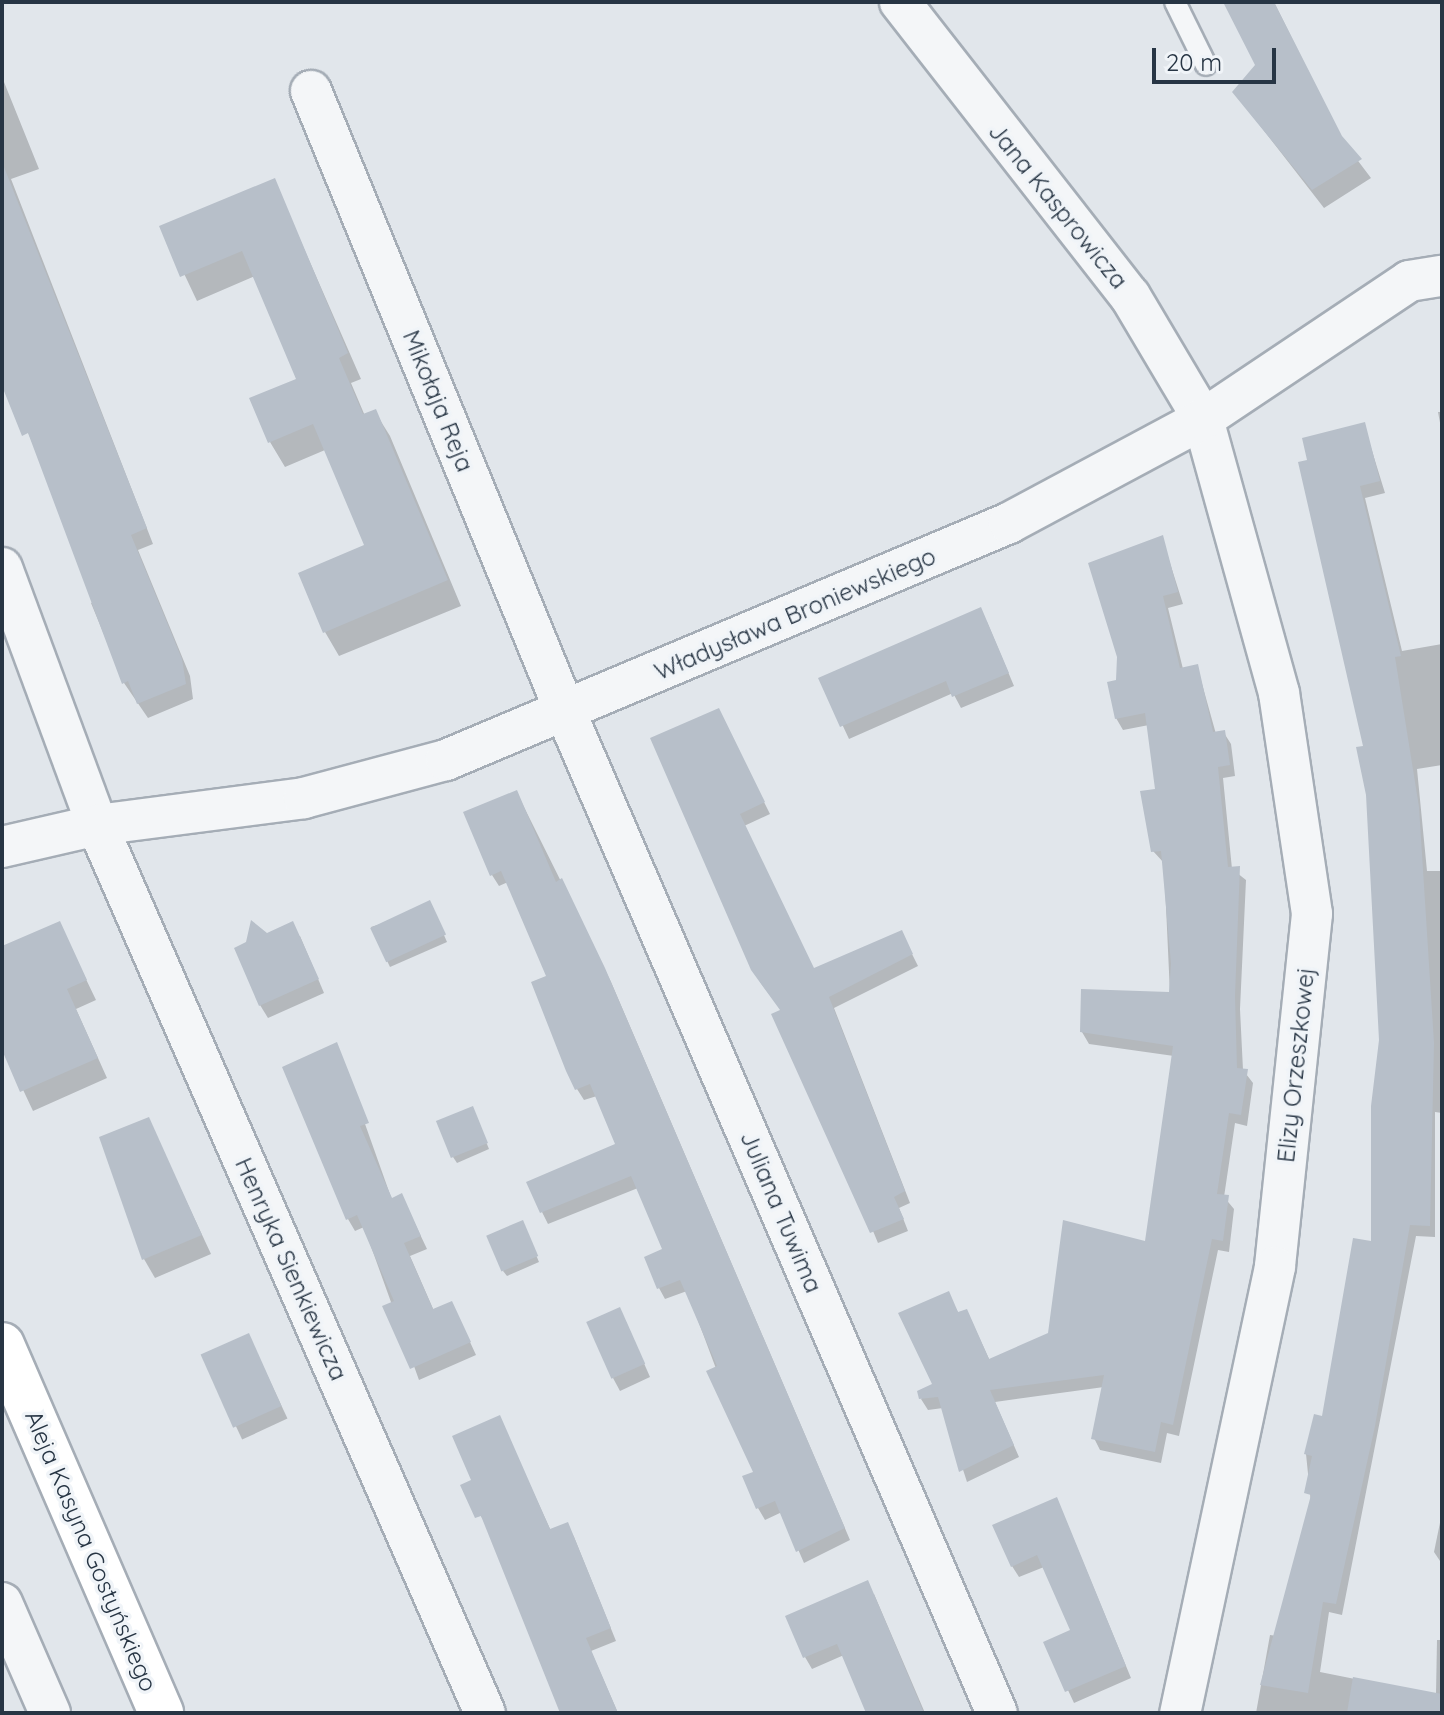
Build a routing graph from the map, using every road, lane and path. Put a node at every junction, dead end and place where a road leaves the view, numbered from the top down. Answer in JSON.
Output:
{"nodes":[{"id":1,"x":900,"y":2,"type":"edge"},
{"id":2,"x":1175,"y":2,"type":"edge"},
{"id":3,"x":1206,"y":65,"type":"dead end"},
{"id":4,"x":311,"y":91,"type":"dead end"},
{"id":5,"x":1442,"y":276,"type":"edge"},
{"id":6,"x":1203,"y":419,"type":"junction"},
{"id":7,"x":2,"y":568,"type":"edge"},
{"id":8,"x":565,"y":711,"type":"junction"},
{"id":9,"x":97,"y":825,"type":"junction"},
{"id":10,"x":2,"y":847,"type":"edge"},
{"id":11,"x":2,"y":1345,"type":"edge"},
{"id":12,"x":2,"y":1603,"type":"edge"},
{"id":13,"x":50,"y":1713,"type":"edge"},
{"id":14,"x":161,"y":1713,"type":"edge"},
{"id":15,"x":485,"y":1713,"type":"edge"},
{"id":16,"x":997,"y":1713,"type":"edge"},
{"id":17,"x":1180,"y":1713,"type":"edge"}],
"edges":[{"from":1,"to":6,"type":"street","name":"Jana Kasprowicza"},
{"from":2,"to":3,"type":"lane"},
{"from":4,"to":8,"type":"street","name":"Mikołaja Reja"},
{"from":5,"to":6,"type":"street","name":"Władysława Broniewskiego"},
{"from":6,"to":8,"type":"street","name":"Władysława Broniewskiego"},
{"from":6,"to":17,"type":"street","name":"Elizy Orzeszkowej"},
{"from":7,"to":9,"type":"street","name":"Henryka Sienkiewicza"},
{"from":8,"to":9,"type":"street","name":"Władysława Broniewskiego"},
{"from":8,"to":16,"type":"street","name":"Juliana Tuwima"},
{"from":9,"to":10,"type":"street","name":"Władysława Broniewskiego"},
{"from":9,"to":15,"type":"street","name":"Henryka Sienkiewicza"},
{"from":11,"to":14,"type":"street","name":"Aleja Kasyna Gostyńskiego"},
{"from":12,"to":13,"type":"street"}]}
